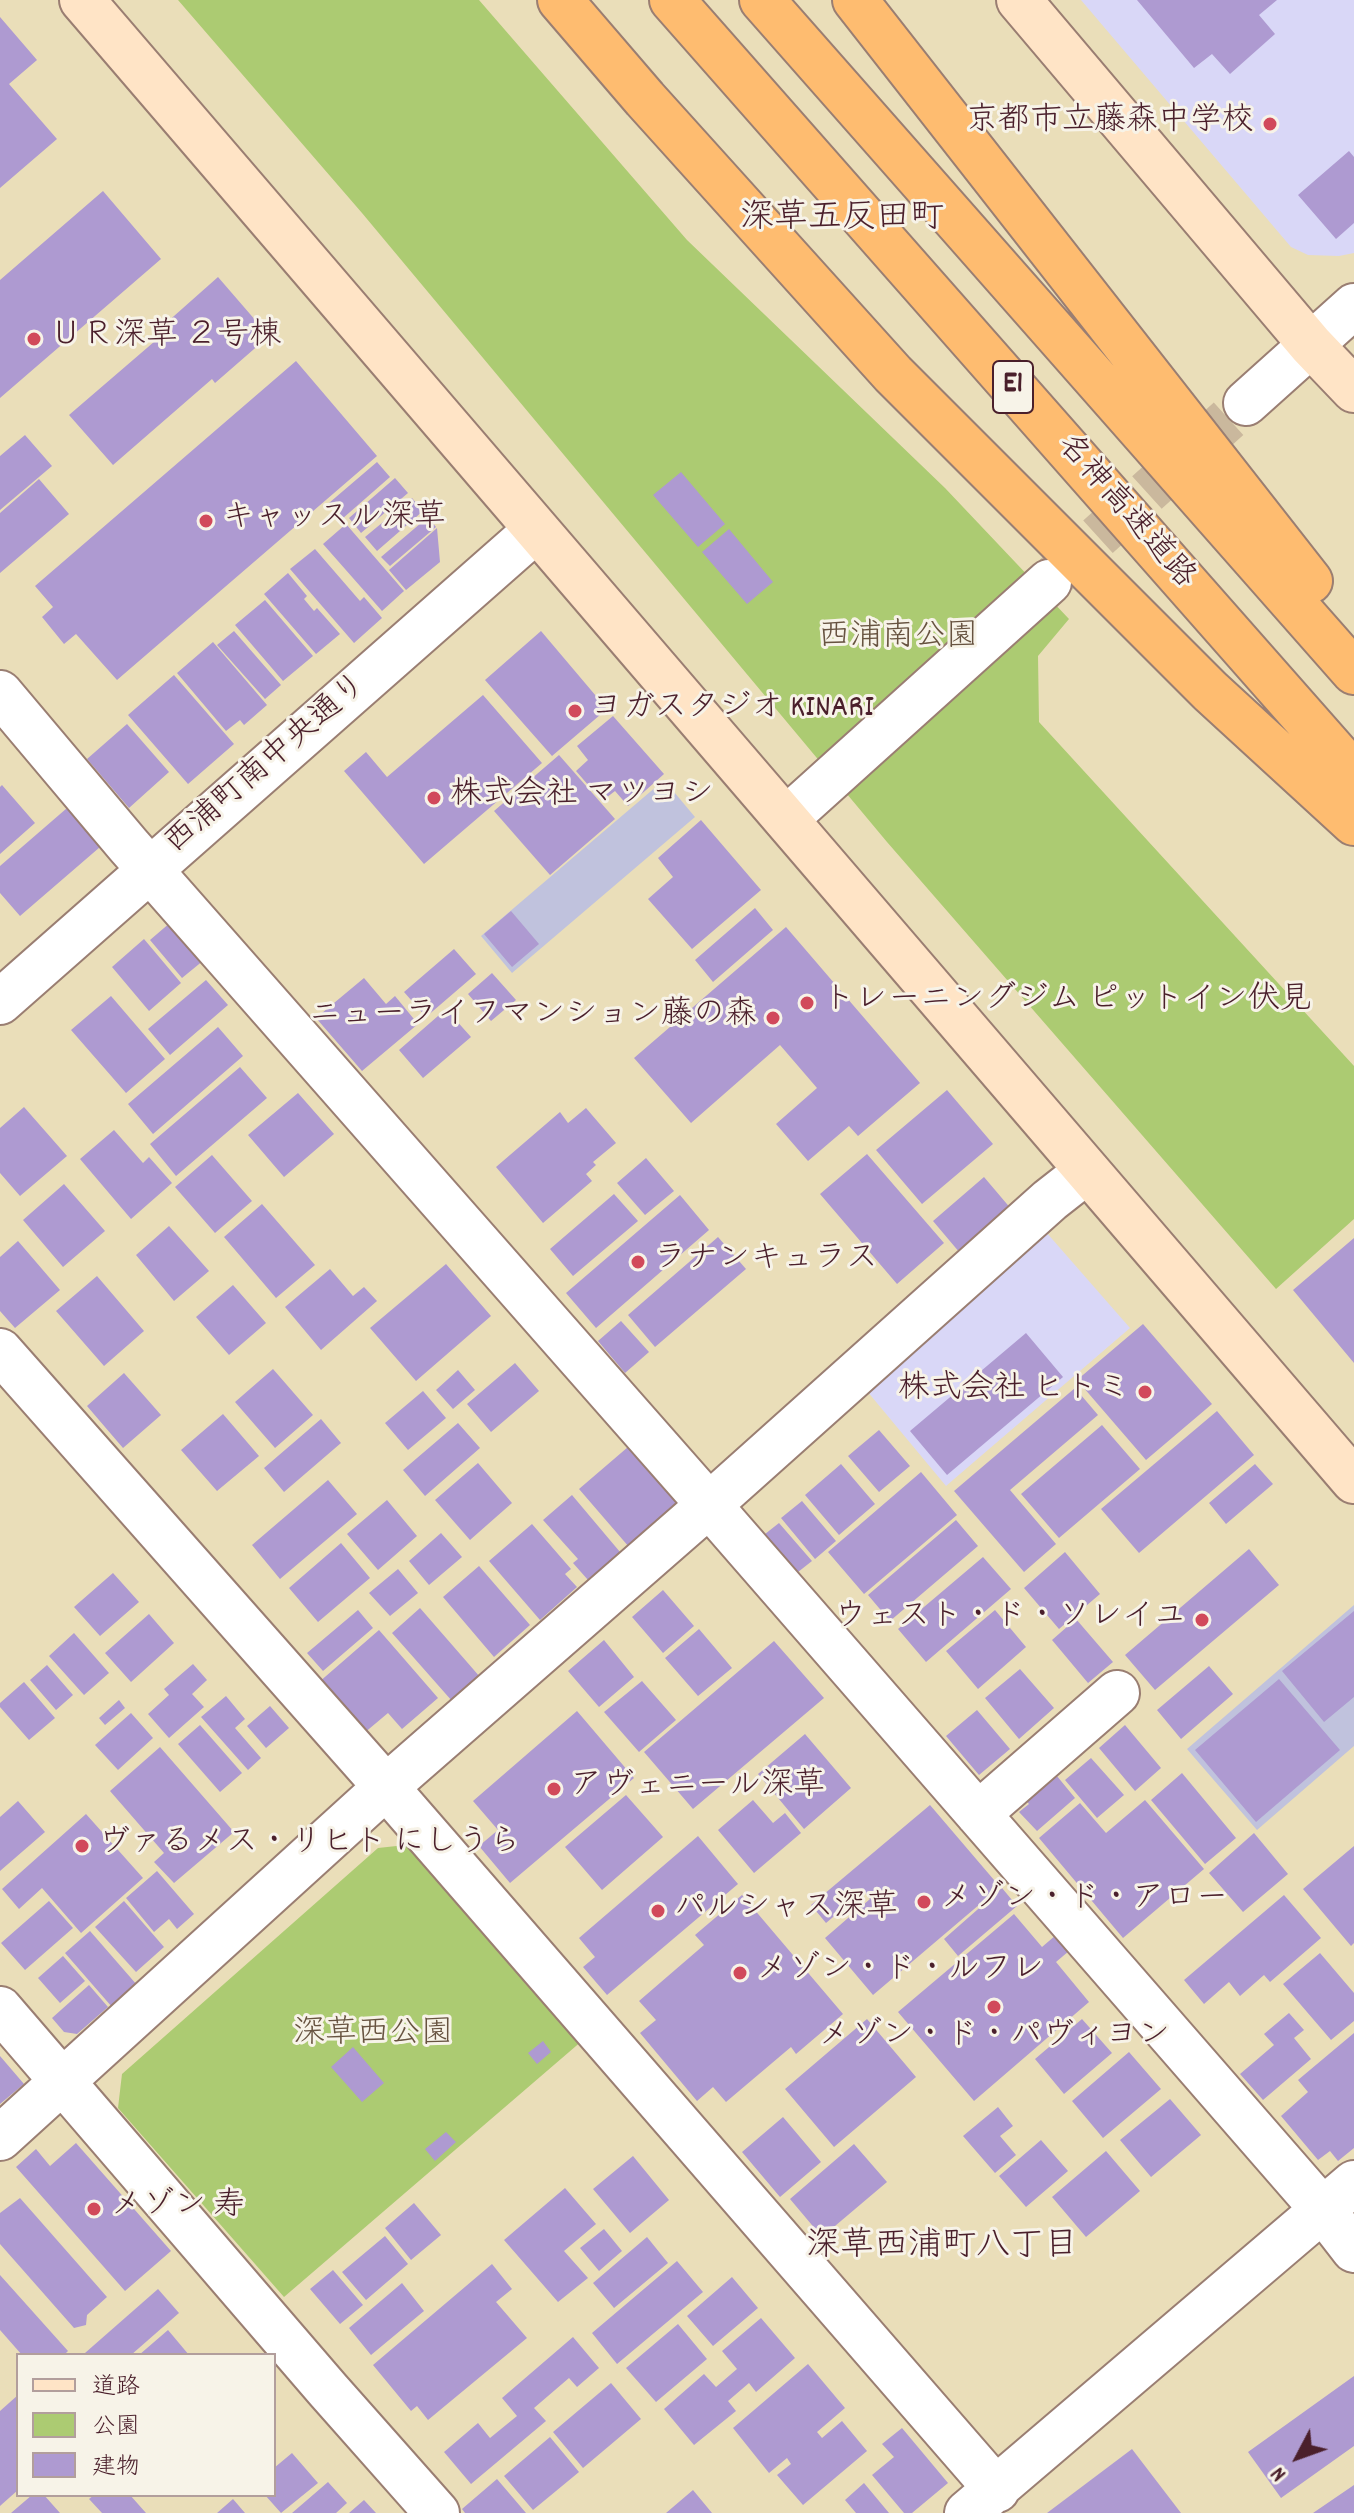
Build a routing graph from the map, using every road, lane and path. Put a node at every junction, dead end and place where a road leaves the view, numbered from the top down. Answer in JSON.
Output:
{"nodes":[{"id":1,"x":82,"y":0,"type":"edge"},
{"id":2,"x":560,"y":0,"type":"edge"},
{"id":3,"x":672,"y":0,"type":"edge"},
{"id":4,"x":762,"y":0,"type":"edge"},
{"id":5,"x":855,"y":0,"type":"edge"},
{"id":6,"x":1019,"y":0,"type":"edge"},
{"id":7,"x":1354,"y":306,"type":"edge"},
{"id":8,"x":1311,"y":345,"type":"junction"},
{"id":9,"x":1354,"y":390,"type":"edge"},
{"id":10,"x":1246,"y":403,"type":"tunnel mouth"},
{"id":11,"x":536,"y":530,"type":"junction"},
{"id":12,"x":1049,"y":582,"type":"tunnel mouth"},
{"id":13,"x":1354,"y":637,"type":"edge"},
{"id":14,"x":1354,"y":672,"type":"edge"},
{"id":15,"x":0,"y":693,"type":"edge"},
{"id":16,"x":1354,"y":774,"type":"edge"},
{"id":17,"x":786,"y":819,"type":"junction"},
{"id":18,"x":1354,"y":823,"type":"edge"},
{"id":19,"x":150,"y":869,"type":"junction"},
{"id":20,"x":0,"y":1002,"type":"edge"},
{"id":21,"x":1087,"y":1171,"type":"junction"},
{"id":22,"x":0,"y":1351,"type":"edge"},
{"id":23,"x":1354,"y":1481,"type":"edge"},
{"id":24,"x":709,"y":1505,"type":"junction"},
{"id":25,"x":1117,"y":1693,"type":"dead end"},
{"id":26,"x":386,"y":1787,"type":"junction"},
{"id":27,"x":978,"y":1814,"type":"junction"},
{"id":28,"x":0,"y":2009,"type":"edge"},
{"id":29,"x":63,"y":2082,"type":"junction"},
{"id":30,"x":0,"y":2138,"type":"edge"},
{"id":31,"x":1338,"y":2197,"type":"edge"},
{"id":32,"x":1354,"y":2250,"type":"edge"},
{"id":33,"x":982,"y":2501,"type":"edge"},
{"id":34,"x":437,"y":2513,"type":"edge"}],
"edges":[{"from":1,"to":11,"type":"street"},
{"from":2,"to":18,"type":"highway"},
{"from":3,"to":16,"type":"highway","name":"名神高速道路","number":"E1"},
{"from":4,"to":14,"type":"highway","name":"名神高速道路","number":"E1"},
{"from":5,"to":13,"type":"highway"},
{"from":6,"to":8,"type":"street"},
{"from":7,"to":8,"type":"street"},
{"from":8,"to":9,"type":"street"},
{"from":8,"to":10,"type":"street"},
{"from":11,"to":17,"type":"street"},
{"from":11,"to":19,"type":"street","name":"西浦町南中央通り"},
{"from":12,"to":17,"type":"street"},
{"from":15,"to":19,"type":"street"},
{"from":17,"to":21,"type":"street"},
{"from":19,"to":20,"type":"street","name":"西浦町南中央通り"},
{"from":19,"to":24,"type":"street"},
{"from":21,"to":23,"type":"street"},
{"from":21,"to":24,"type":"street"},
{"from":22,"to":26,"type":"street"},
{"from":24,"to":26,"type":"street"},
{"from":24,"to":27,"type":"street"},
{"from":25,"to":27,"type":"street"},
{"from":26,"to":29,"type":"street"},
{"from":26,"to":33,"type":"street"},
{"from":27,"to":31,"type":"street"},
{"from":28,"to":29,"type":"street"},
{"from":29,"to":30,"type":"street"},
{"from":29,"to":34,"type":"street"},
{"from":31,"to":32,"type":"street"},
{"from":31,"to":33,"type":"street"}]}
